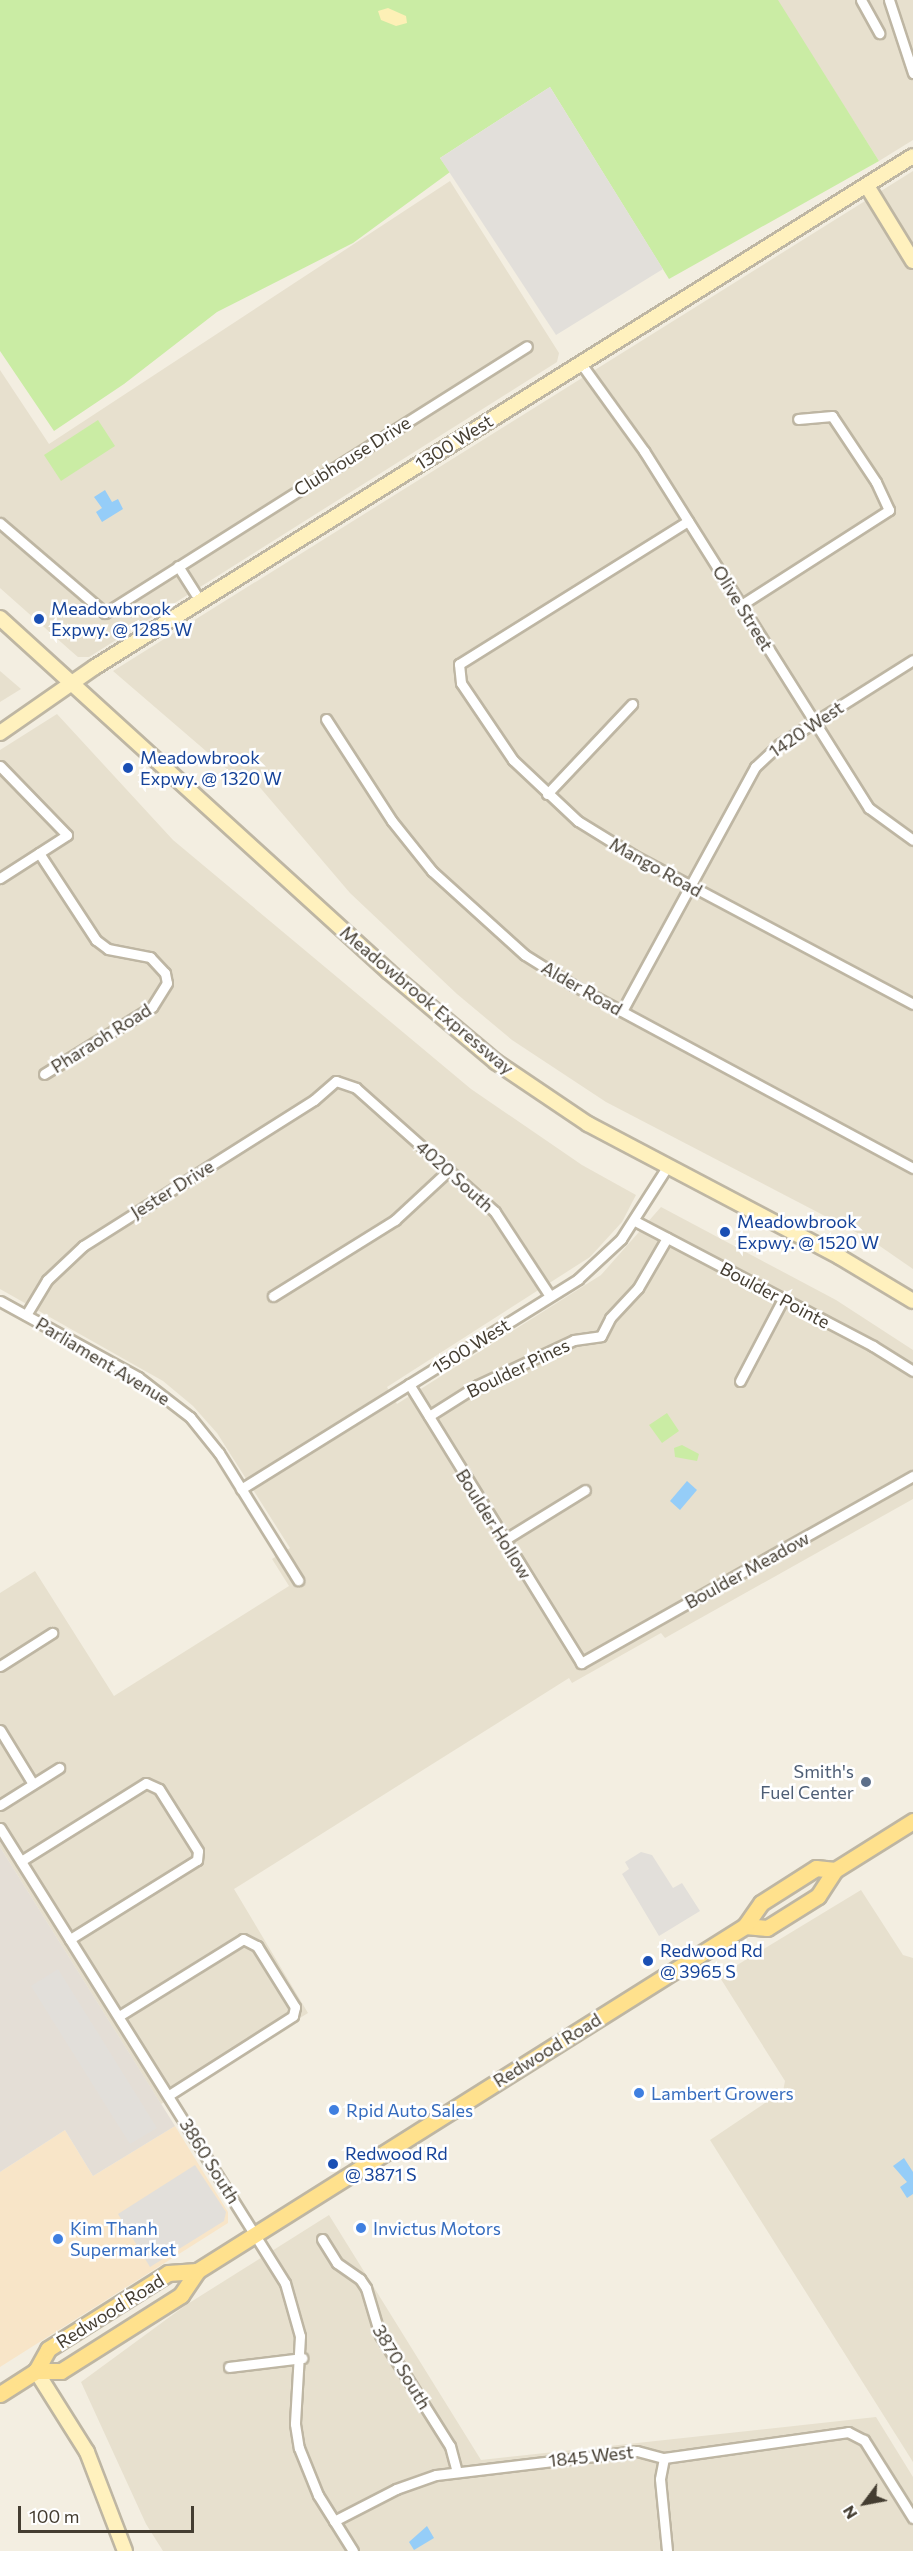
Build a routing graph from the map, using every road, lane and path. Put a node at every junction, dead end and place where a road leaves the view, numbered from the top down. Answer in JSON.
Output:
{"nodes":[{"id":1,"x":861,"y":0,"type":"edge"},
{"id":2,"x":889,"y":0,"type":"edge"},
{"id":3,"x":879,"y":33,"type":"dead end"},
{"id":4,"x":910,"y":52,"type":"edge"},
{"id":5,"x":913,"y":73,"type":"edge"},
{"id":6,"x":913,"y":156,"type":"edge"},
{"id":7,"x":867,"y":186,"type":"junction"},
{"id":8,"x":913,"y":261,"type":"edge"},
{"id":9,"x":527,"y":346,"type":"dead end"},
{"id":10,"x":582,"y":365,"type":"junction"},
{"id":11,"x":798,"y":419,"type":"dead end"},
{"id":12,"x":688,"y":521,"type":"junction"},
{"id":13,"x":0,"y":523,"type":"edge"},
{"id":14,"x":178,"y":566,"type":"junction"},
{"id":15,"x":200,"y":601,"type":"junction"},
{"id":16,"x":741,"y":605,"type":"junction"},
{"id":17,"x":0,"y":618,"type":"edge"},
{"id":18,"x":913,"y":660,"type":"edge"},
{"id":19,"x":74,"y":683,"type":"junction"},
{"id":20,"x":632,"y":704,"type":"dead end"},
{"id":21,"x":326,"y":719,"type":"dead end"},
{"id":22,"x":814,"y":723,"type":"junction"},
{"id":23,"x":0,"y":733,"type":"edge"},
{"id":24,"x":0,"y":766,"type":"edge"},
{"id":25,"x":547,"y":794,"type":"junction"},
{"id":26,"x":913,"y":840,"type":"edge"},
{"id":27,"x":39,"y":853,"type":"junction"},
{"id":28,"x":0,"y":878,"type":"edge"},
{"id":29,"x":689,"y":886,"type":"junction"},
{"id":30,"x":913,"y":1004,"type":"edge"},
{"id":31,"x":622,"y":1011,"type":"junction"},
{"id":32,"x":44,"y":1074,"type":"dead end"},
{"id":33,"x":336,"y":1081,"type":"joint"},
{"id":34,"x":667,"y":1167,"type":"junction"},
{"id":35,"x":913,"y":1168,"type":"edge"},
{"id":36,"x":449,"y":1170,"type":"junction"},
{"id":37,"x":635,"y":1221,"type":"junction"},
{"id":38,"x":667,"y":1238,"type":"junction"},
{"id":39,"x":273,"y":1296,"type":"dead end"},
{"id":40,"x":550,"y":1296,"type":"junction"},
{"id":41,"x":783,"y":1299,"type":"junction"},
{"id":42,"x":0,"y":1301,"type":"edge"},
{"id":43,"x":913,"y":1301,"type":"edge"},
{"id":44,"x":26,"y":1315,"type":"junction"},
{"id":45,"x":913,"y":1371,"type":"edge"},
{"id":46,"x":740,"y":1381,"type":"dead end"},
{"id":47,"x":409,"y":1384,"type":"junction"},
{"id":48,"x":429,"y":1416,"type":"junction"},
{"id":49,"x":913,"y":1476,"type":"edge"},
{"id":50,"x":241,"y":1489,"type":"junction"},
{"id":51,"x":585,"y":1490,"type":"dead end"},
{"id":52,"x":504,"y":1540,"type":"junction"},
{"id":53,"x":298,"y":1580,"type":"dead end"},
{"id":54,"x":52,"y":1633,"type":"dead end"},
{"id":55,"x":581,"y":1663,"type":"joint"},
{"id":56,"x":0,"y":1666,"type":"edge"},
{"id":57,"x":0,"y":1731,"type":"edge"},
{"id":58,"x":59,"y":1768,"type":"dead end"},
{"id":59,"x":33,"y":1784,"type":"junction"},
{"id":60,"x":0,"y":1804,"type":"edge"},
{"id":61,"x":913,"y":1821,"type":"edge"},
{"id":62,"x":0,"y":1828,"type":"edge"},
{"id":63,"x":21,"y":1861,"type":"junction"},
{"id":64,"x":834,"y":1870,"type":"junction"},
{"id":65,"x":745,"y":1926,"type":"junction"},
{"id":66,"x":70,"y":1939,"type":"junction"},
{"id":67,"x":119,"y":2016,"type":"junction"},
{"id":68,"x":169,"y":2095,"type":"junction"},
{"id":69,"x":256,"y":2234,"type":"junction"},
{"id":70,"x":322,"y":2240,"type":"dead end"},
{"id":71,"x":197,"y":2271,"type":"junction"},
{"id":72,"x":302,"y":2358,"type":"junction"},
{"id":73,"x":229,"y":2367,"type":"dead end"},
{"id":74,"x":36,"y":2371,"type":"junction"},
{"id":75,"x":0,"y":2394,"type":"edge"},
{"id":76,"x":664,"y":2458,"type":"junction"},
{"id":77,"x":457,"y":2472,"type":"junction"},
{"id":78,"x":913,"y":2518,"type":"edge"},
{"id":79,"x":334,"y":2521,"type":"junction"},
{"id":80,"x":125,"y":2551,"type":"edge"},
{"id":81,"x":353,"y":2551,"type":"edge"},
{"id":82,"x":667,"y":2551,"type":"edge"}],
"edges":[{"from":1,"to":3,"type":"street"},
{"from":2,"to":4,"type":"street"},
{"from":4,"to":5,"type":"street"},
{"from":6,"to":7,"type":"street","name":"1300 West"},
{"from":7,"to":8,"type":"street"},
{"from":7,"to":10,"type":"street","name":"1300 West"},
{"from":9,"to":14,"type":"street","name":"Clubhouse Drive"},
{"from":10,"to":12,"type":"street","name":"Olive Street"},
{"from":10,"to":15,"type":"street","name":"1300 West"},
{"from":11,"to":16,"type":"street"},
{"from":12,"to":16,"type":"street","name":"Olive Street"},
{"from":12,"to":25,"type":"street","name":"Mango Road"},
{"from":13,"to":14,"type":"street","name":"Clubhouse Drive"},
{"from":14,"to":15,"type":"street"},
{"from":15,"to":19,"type":"street","name":"1300 West"},
{"from":16,"to":22,"type":"street","name":"Olive Street"},
{"from":17,"to":19,"type":"street","name":"Meadowbrook Expressway"},
{"from":18,"to":22,"type":"street","name":"1420 West"},
{"from":19,"to":23,"type":"street","name":"1300 West"},
{"from":19,"to":34,"type":"street","name":"Meadowbrook Expressway"},
{"from":20,"to":25,"type":"street"},
{"from":21,"to":31,"type":"street","name":"Alder Road"},
{"from":22,"to":26,"type":"street","name":"Olive Street"},
{"from":22,"to":29,"type":"street","name":"1420 West"},
{"from":24,"to":27,"type":"street"},
{"from":25,"to":29,"type":"street","name":"Mango Road"},
{"from":27,"to":28,"type":"street"},
{"from":27,"to":32,"type":"street","name":"Pharaoh Road"},
{"from":29,"to":30,"type":"street","name":"Mango Road"},
{"from":29,"to":31,"type":"street","name":"1420 West"},
{"from":31,"to":35,"type":"street","name":"Alder Road"},
{"from":33,"to":36,"type":"street","name":"4020 South"},
{"from":33,"to":44,"type":"street","name":"Jester Drive"},
{"from":34,"to":37,"type":"street","name":"1500 West"},
{"from":34,"to":43,"type":"street","name":"Meadowbrook Expressway"},
{"from":36,"to":39,"type":"street"},
{"from":36,"to":40,"type":"street","name":"4020 South"},
{"from":37,"to":38,"type":"street","name":"Boulder Pointe"},
{"from":37,"to":40,"type":"street","name":"1500 West"},
{"from":38,"to":41,"type":"street","name":"Boulder Pointe"},
{"from":38,"to":48,"type":"street","name":"Boulder Pines"},
{"from":40,"to":47,"type":"street","name":"1500 West"},
{"from":41,"to":45,"type":"street","name":"Boulder Pointe"},
{"from":41,"to":46,"type":"street"},
{"from":42,"to":44,"type":"street","name":"Parliament Avenue"},
{"from":44,"to":50,"type":"street","name":"Parliament Avenue"},
{"from":47,"to":48,"type":"street","name":"Boulder Hollow"},
{"from":47,"to":50,"type":"street","name":"1500 West"},
{"from":48,"to":52,"type":"street","name":"Boulder Hollow"},
{"from":49,"to":55,"type":"street","name":"Boulder Meadow"},
{"from":50,"to":53,"type":"street","name":"Parliament Avenue"},
{"from":51,"to":52,"type":"street"},
{"from":52,"to":55,"type":"street","name":"Boulder Hollow"},
{"from":54,"to":56,"type":"street"},
{"from":57,"to":59,"type":"street"},
{"from":58,"to":59,"type":"street"},
{"from":59,"to":60,"type":"street"},
{"from":61,"to":64,"type":"main road","name":"Redwood Road"},
{"from":62,"to":63,"type":"street","name":"3860 South"},
{"from":63,"to":66,"type":"street","name":"3860 South"},
{"from":63,"to":66,"type":"street"},
{"from":64,"to":65,"type":"main road","name":"Redwood Road"},
{"from":64,"to":65,"type":"main road","name":"Redwood Road"},
{"from":65,"to":69,"type":"main road","name":"Redwood Road"},
{"from":66,"to":67,"type":"street","name":"3860 South"},
{"from":67,"to":68,"type":"street","name":"3860 South"},
{"from":67,"to":68,"type":"street"},
{"from":68,"to":69,"type":"street","name":"3860 South"},
{"from":69,"to":71,"type":"main road","name":"Redwood Road"},
{"from":69,"to":72,"type":"street","name":"3860 South"},
{"from":70,"to":77,"type":"street","name":"3870 South"},
{"from":71,"to":74,"type":"main road","name":"Redwood Road"},
{"from":71,"to":74,"type":"main road","name":"Redwood Road"},
{"from":72,"to":73,"type":"street"},
{"from":72,"to":79,"type":"street","name":"3860 South"},
{"from":74,"to":75,"type":"main road","name":"Redwood Road"},
{"from":74,"to":80,"type":"street"},
{"from":76,"to":77,"type":"street","name":"1845 West"},
{"from":76,"to":78,"type":"street","name":"1845 West"},
{"from":76,"to":82,"type":"street"},
{"from":77,"to":79,"type":"street","name":"1845 West"},
{"from":79,"to":81,"type":"street","name":"3860 South"}]}
